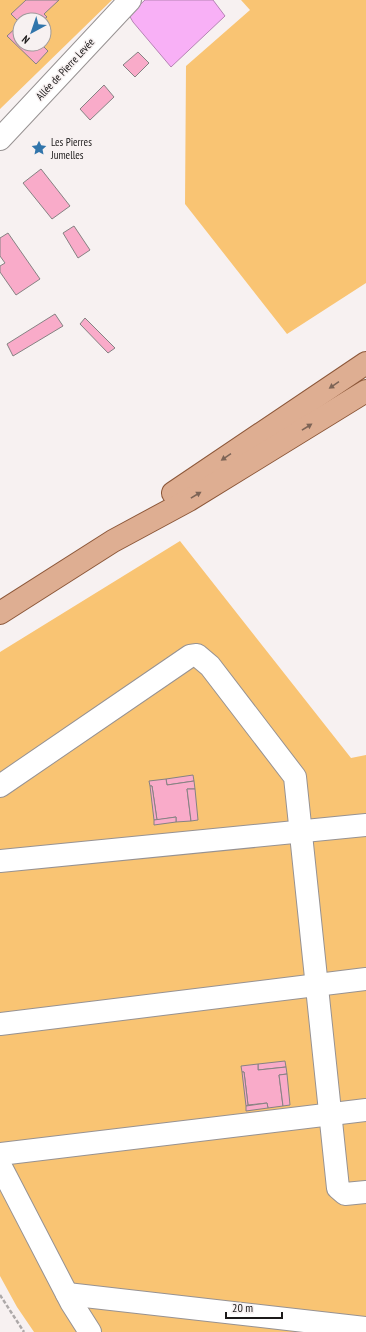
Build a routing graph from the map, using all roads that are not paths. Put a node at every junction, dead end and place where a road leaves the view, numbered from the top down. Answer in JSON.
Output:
{"nodes":[{"id":1,"x":130,"y":0,"type":"edge"},
{"id":2,"x":0,"y":139,"type":"edge"},
{"id":3,"x":366,"y":363,"type":"edge"},
{"id":4,"x":366,"y":391,"type":"edge"},
{"id":5,"x":113,"y":541,"type":"junction"},
{"id":6,"x":0,"y":613,"type":"edge"},
{"id":7,"x":0,"y":786,"type":"edge"},
{"id":8,"x":366,"y":825,"type":"edge"},
{"id":9,"x":301,"y":831,"type":"junction"},
{"id":10,"x":0,"y":861,"type":"edge"},
{"id":11,"x":366,"y":978,"type":"edge"},
{"id":12,"x":317,"y":984,"type":"junction"},
{"id":13,"x":0,"y":1024,"type":"edge"},
{"id":14,"x":366,"y":1110,"type":"edge"},
{"id":15,"x":331,"y":1115,"type":"junction"},
{"id":16,"x":0,"y":1154,"type":"edge"},
{"id":17,"x":0,"y":1165,"type":"edge"},
{"id":18,"x":366,"y":1192,"type":"edge"},
{"id":19,"x":67,"y":1294,"type":"junction"},
{"id":20,"x":366,"y":1328,"type":"edge"},
{"id":21,"x":90,"y":1332,"type":"edge"}],
"edges":[{"from":1,"to":2,"type":"street","name":"Allée de Pierre Levée"},
{"from":3,"to":5,"type":"main road","one_way":true},
{"from":5,"to":4,"type":"main road","one_way":true},
{"from":5,"to":6,"type":"main road"},
{"from":7,"to":9,"type":"street"},
{"from":8,"to":9,"type":"street"},
{"from":9,"to":10,"type":"street"},
{"from":9,"to":12,"type":"street"},
{"from":11,"to":12,"type":"street"},
{"from":12,"to":13,"type":"street"},
{"from":12,"to":15,"type":"street"},
{"from":14,"to":15,"type":"street"},
{"from":15,"to":16,"type":"street"},
{"from":15,"to":18,"type":"street"},
{"from":17,"to":19,"type":"street"},
{"from":19,"to":20,"type":"street"},
{"from":19,"to":21,"type":"street"}]}
